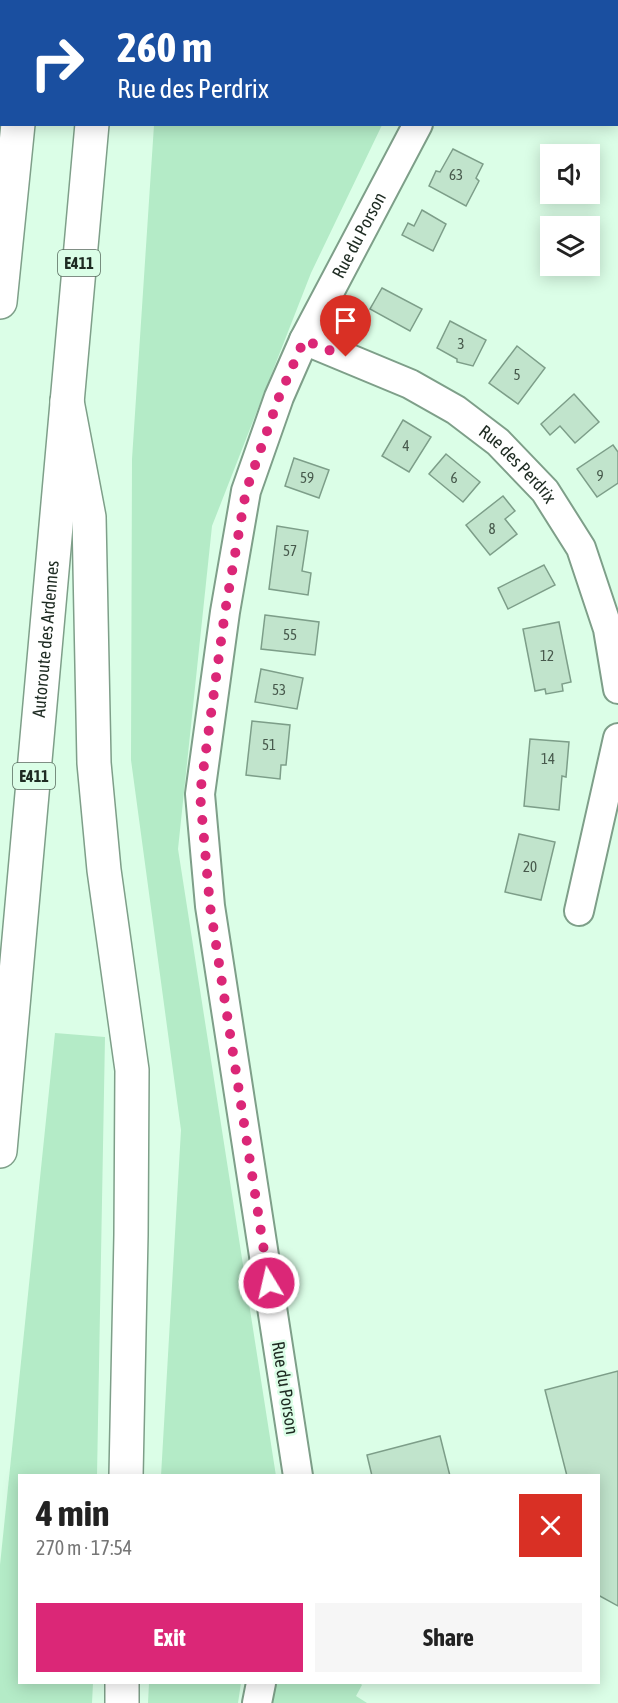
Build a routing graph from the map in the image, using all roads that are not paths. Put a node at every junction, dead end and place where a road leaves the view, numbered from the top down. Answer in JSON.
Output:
{"nodes":[{"id":1,"x":18,"y":126,"type":"edge"},
{"id":2,"x":92,"y":126,"type":"edge"},
{"id":3,"x":417,"y":126,"type":"edge"},
{"id":4,"x":0,"y":302,"type":"edge"},
{"id":5,"x":304,"y":340,"type":"junction"},
{"id":6,"x":67,"y":401,"type":"junction"},
{"id":7,"x":618,"y":689,"type":"edge"},
{"id":8,"x":618,"y":738,"type":"edge"},
{"id":9,"x":579,"y":911,"type":"dead end"},
{"id":10,"x":0,"y":1151,"type":"edge"},
{"id":11,"x":126,"y":1474,"type":"edge"},
{"id":12,"x":298,"y":1474,"type":"edge"},
{"id":13,"x":122,"y":1684,"type":"edge"},
{"id":14,"x":261,"y":1684,"type":"edge"},
{"id":15,"x":122,"y":1703,"type":"edge"},
{"id":16,"x":257,"y":1703,"type":"edge"}],
"edges":[{"from":1,"to":4,"type":"highway"},
{"from":2,"to":6,"type":"highway","name":"Autoroute des Ardennes","number":"E411"},
{"from":3,"to":5,"type":"street","name":"Rue du Porson"},
{"from":5,"to":7,"type":"street","name":"Rue des Perdrix"},
{"from":5,"to":12,"type":"street","name":"Rue du Porson"},
{"from":6,"to":10,"type":"highway","name":"Autoroute des Ardennes","number":"E411"},
{"from":6,"to":11,"type":"highway"},
{"from":8,"to":9,"type":"street"},
{"from":13,"to":15,"type":"highway"},
{"from":14,"to":16,"type":"street"}]}
